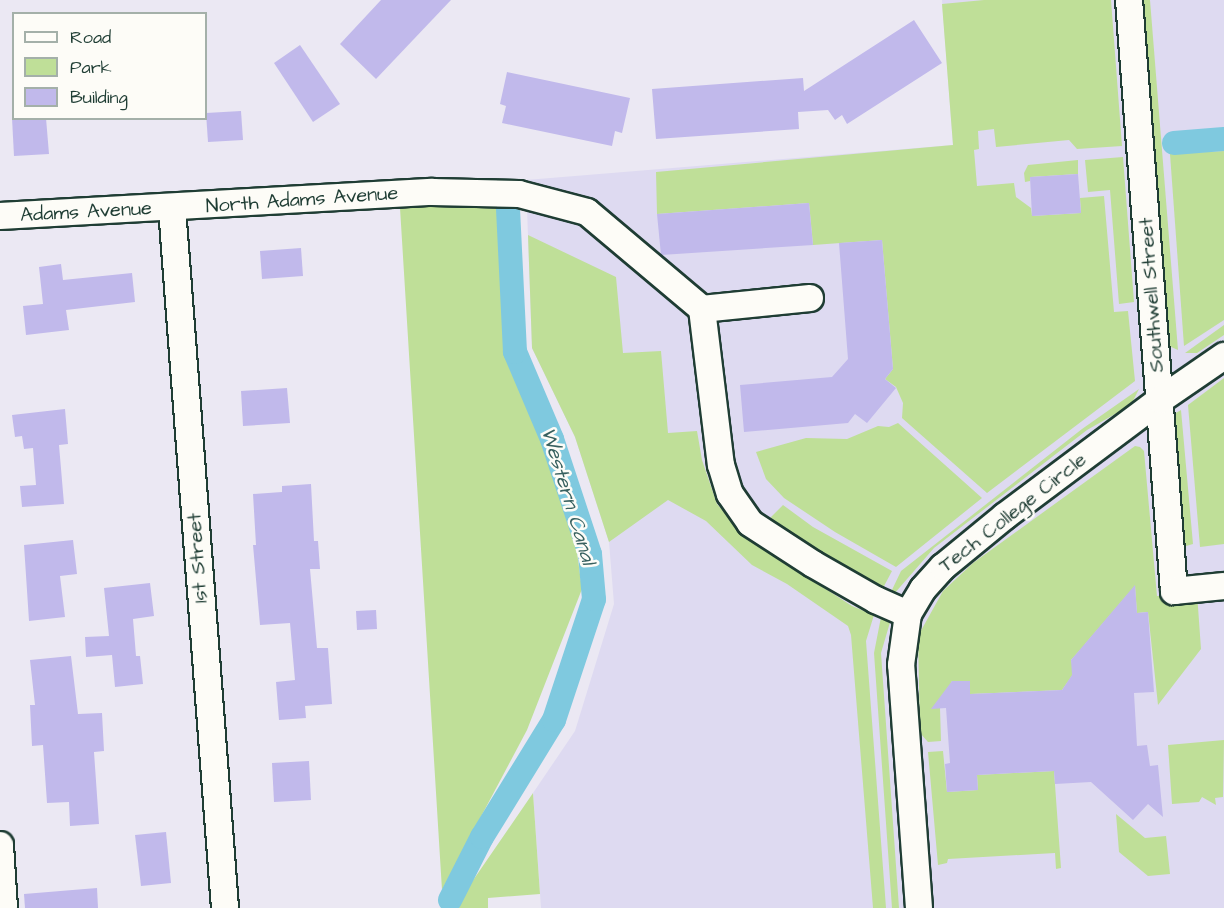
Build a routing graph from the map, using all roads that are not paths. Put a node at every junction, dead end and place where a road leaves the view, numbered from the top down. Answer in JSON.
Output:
{"nodes":[{"id":1,"x":1129,"y":0,"type":"edge"},
{"id":2,"x":172,"y":208,"type":"junction"},
{"id":3,"x":0,"y":216,"type":"edge"},
{"id":4,"x":810,"y":298,"type":"dead end"},
{"id":5,"x":702,"y":309,"type":"junction"},
{"id":6,"x":1224,"y":357,"type":"edge"},
{"id":7,"x":1160,"y":400,"type":"junction"},
{"id":8,"x":1224,"y":586,"type":"edge"},
{"id":9,"x":908,"y":614,"type":"junction"},
{"id":10,"x":0,"y":845,"type":"edge"},
{"id":11,"x":4,"y":908,"type":"edge"},
{"id":12,"x":225,"y":908,"type":"edge"},
{"id":13,"x":919,"y":908,"type":"edge"}],
"edges":[{"from":1,"to":7,"type":"street","name":"Southwell Street"},
{"from":2,"to":3,"type":"street","name":"Adams Avenue"},
{"from":2,"to":5,"type":"street","name":"North Adams Avenue"},
{"from":2,"to":12,"type":"street","name":"1st Street"},
{"from":4,"to":5,"type":"street"},
{"from":5,"to":9,"type":"street"},
{"from":6,"to":7,"type":"street","name":"Tech College Circle"},
{"from":7,"to":8,"type":"street","name":"Southwell Street"},
{"from":7,"to":9,"type":"street","name":"Tech College Circle"},
{"from":9,"to":13,"type":"street","name":"Tech College Circle"},
{"from":10,"to":11,"type":"street"}]}
